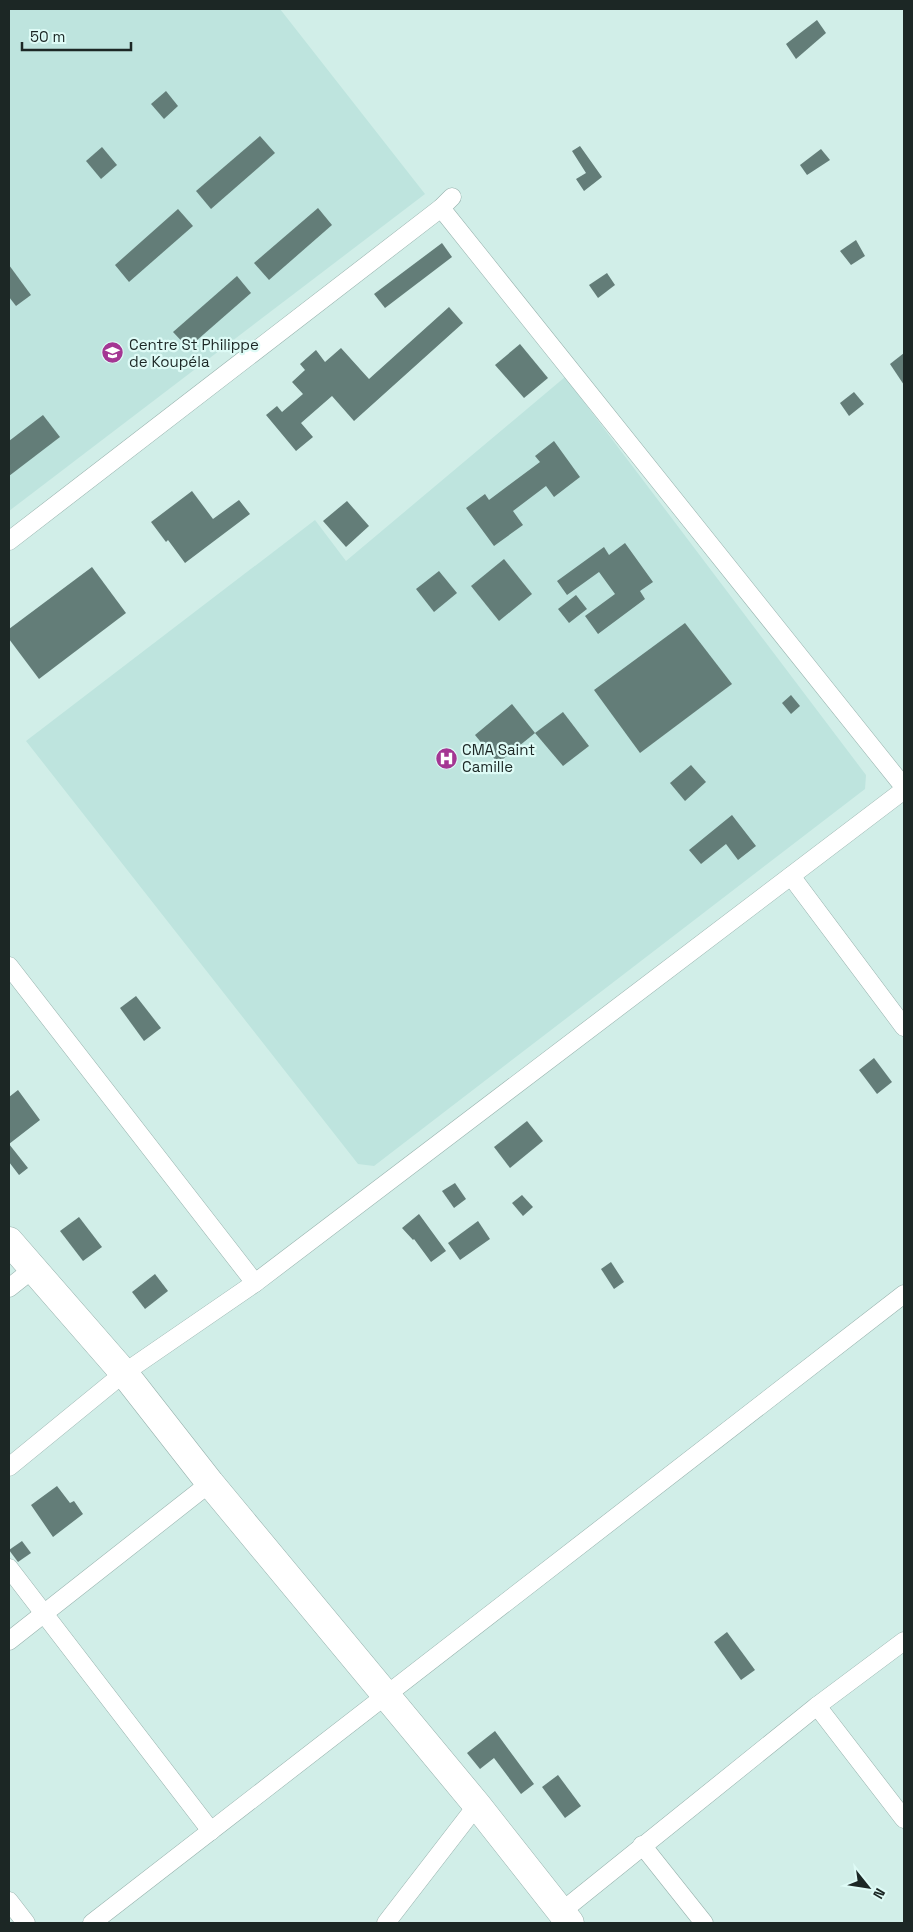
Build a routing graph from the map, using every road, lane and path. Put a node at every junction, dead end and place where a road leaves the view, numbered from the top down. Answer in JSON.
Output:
{"nodes":[{"id":1,"x":9,"y":541,"type":"edge"},
{"id":2,"x":904,"y":789,"type":"edge"},
{"id":3,"x":791,"y":876,"type":"junction"},
{"id":4,"x":9,"y":966,"type":"edge"},
{"id":5,"x":904,"y":1027,"type":"edge"},
{"id":6,"x":9,"y":1241,"type":"edge"},
{"id":7,"x":33,"y":1269,"type":"junction"},
{"id":8,"x":255,"y":1283,"type":"junction"},
{"id":9,"x":9,"y":1288,"type":"edge"},
{"id":10,"x":904,"y":1294,"type":"edge"},
{"id":11,"x":124,"y":1373,"type":"junction"},
{"id":12,"x":9,"y":1467,"type":"edge"},
{"id":13,"x":210,"y":1483,"type":"junction"},
{"id":14,"x":9,"y":1568,"type":"edge"},
{"id":15,"x":44,"y":1614,"type":"junction"},
{"id":16,"x":904,"y":1641,"type":"edge"},
{"id":17,"x":9,"y":1642,"type":"edge"},
{"id":18,"x":385,"y":1695,"type":"junction"},
{"id":19,"x":816,"y":1706,"type":"junction"},
{"id":20,"x":477,"y":1805,"type":"junction"},
{"id":21,"x":904,"y":1819,"type":"edge"},
{"id":22,"x":211,"y":1831,"type":"junction"},
{"id":23,"x":642,"y":1845,"type":"junction"},
{"id":24,"x":9,"y":1901,"type":"edge"},
{"id":25,"x":565,"y":1918,"type":"edge"},
{"id":26,"x":26,"y":1923,"type":"edge"},
{"id":27,"x":92,"y":1923,"type":"edge"},
{"id":28,"x":386,"y":1923,"type":"edge"},
{"id":29,"x":704,"y":1923,"type":"edge"}],
"edges":[{"from":1,"to":2,"type":"street"},
{"from":2,"to":3,"type":"street"},
{"from":3,"to":5,"type":"street"},
{"from":3,"to":8,"type":"street"},
{"from":4,"to":8,"type":"street"},
{"from":6,"to":7,"type":"highway"},
{"from":7,"to":9,"type":"street"},
{"from":7,"to":11,"type":"highway"},
{"from":8,"to":11,"type":"street"},
{"from":10,"to":18,"type":"street"},
{"from":11,"to":12,"type":"street"},
{"from":11,"to":13,"type":"highway"},
{"from":13,"to":15,"type":"street"},
{"from":13,"to":18,"type":"highway"},
{"from":14,"to":15,"type":"street"},
{"from":15,"to":17,"type":"street"},
{"from":15,"to":22,"type":"street"},
{"from":16,"to":19,"type":"street"},
{"from":18,"to":20,"type":"highway"},
{"from":18,"to":22,"type":"street"},
{"from":19,"to":21,"type":"street"},
{"from":19,"to":23,"type":"street"},
{"from":20,"to":25,"type":"highway"},
{"from":20,"to":28,"type":"street"},
{"from":22,"to":27,"type":"street"},
{"from":23,"to":25,"type":"street"},
{"from":23,"to":29,"type":"street"},
{"from":24,"to":26,"type":"street"}]}
